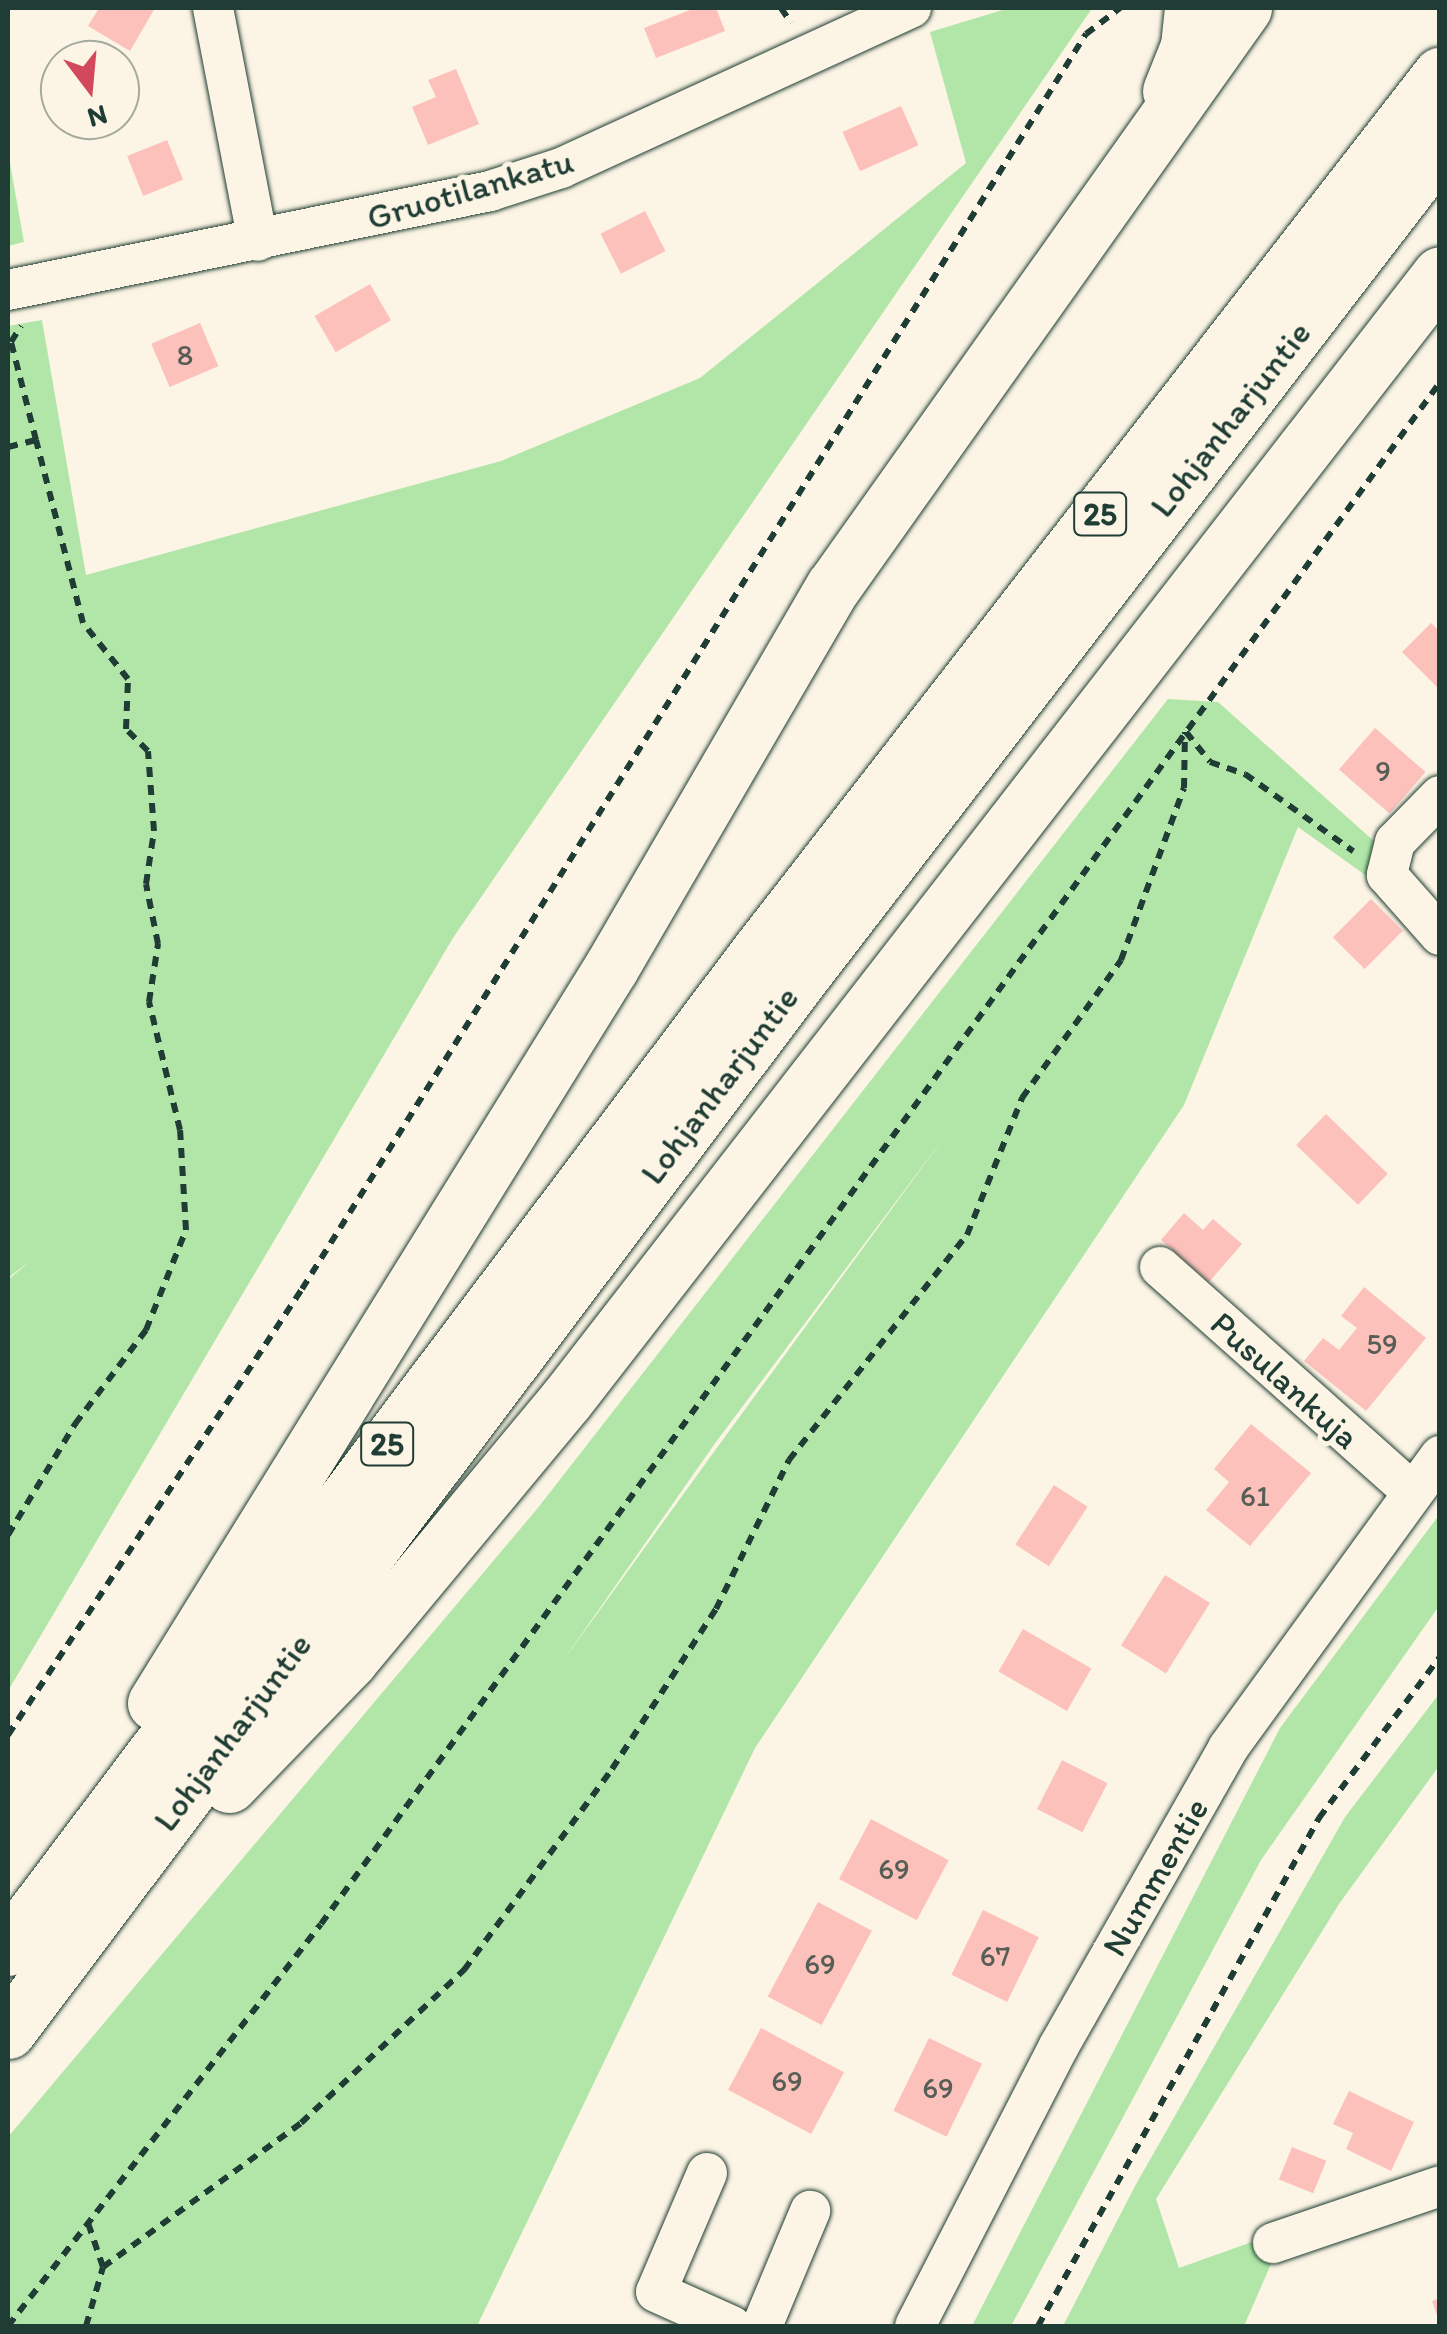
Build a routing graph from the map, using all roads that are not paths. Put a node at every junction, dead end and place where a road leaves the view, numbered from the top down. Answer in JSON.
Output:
{"nodes":[{"id":1,"x":213,"y":8,"type":"edge"},
{"id":2,"x":911,"y":8,"type":"edge"},
{"id":3,"x":1192,"y":8,"type":"edge"},
{"id":4,"x":1244,"y":8,"type":"edge"},
{"id":5,"x":1440,"y":75,"type":"edge"},
{"id":6,"x":1151,"y":134,"type":"junction"},
{"id":7,"x":1440,"y":146,"type":"edge"},
{"id":8,"x":258,"y":241,"type":"junction"},
{"id":9,"x":1440,"y":274,"type":"edge"},
{"id":10,"x":8,"y":290,"type":"edge"},
{"id":11,"x":1440,"y":796,"type":"edge"},
{"id":12,"x":1440,"y":935,"type":"edge"},
{"id":13,"x":1160,"y":1267,"type":"dead end"},
{"id":14,"x":1440,"y":1456,"type":"edge"},
{"id":15,"x":1411,"y":1491,"type":"junction"},
{"id":16,"x":28,"y":1949,"type":"edge"},
{"id":17,"x":8,"y":2031,"type":"edge"},
{"id":18,"x":707,"y":2172,"type":"dead end"},
{"id":19,"x":1440,"y":2186,"type":"edge"},
{"id":20,"x":810,"y":2211,"type":"dead end"},
{"id":21,"x":1274,"y":2243,"type":"dead end"},
{"id":22,"x":911,"y":2324,"type":"edge"},
{"id":23,"x":732,"y":2326,"type":"edge"},
{"id":24,"x":762,"y":2326,"type":"edge"}],
"edges":[{"from":1,"to":8,"type":"street"},
{"from":2,"to":8,"type":"street","name":"Gruotilankatu"},
{"from":3,"to":6,"type":"highway"},
{"from":4,"to":6,"type":"highway"},
{"from":5,"to":16,"type":"highway","name":"Lohjanharjuntie","number":"25"},
{"from":6,"to":16,"type":"highway"},
{"from":7,"to":16,"type":"highway","name":"Lohjanharjuntie","number":"25"},
{"from":8,"to":10,"type":"street","name":"Gruotilankatu"},
{"from":9,"to":16,"type":"highway"},
{"from":11,"to":12,"type":"street"},
{"from":13,"to":15,"type":"street","name":"Pusulankuja"},
{"from":14,"to":15,"type":"street","name":"Nummentie"},
{"from":15,"to":22,"type":"street","name":"Nummentie"},
{"from":16,"to":17,"type":"highway","name":"Lohjanharjuntie","number":"25"},
{"from":18,"to":23,"type":"street"},
{"from":19,"to":21,"type":"street"},
{"from":20,"to":24,"type":"street"}]}
